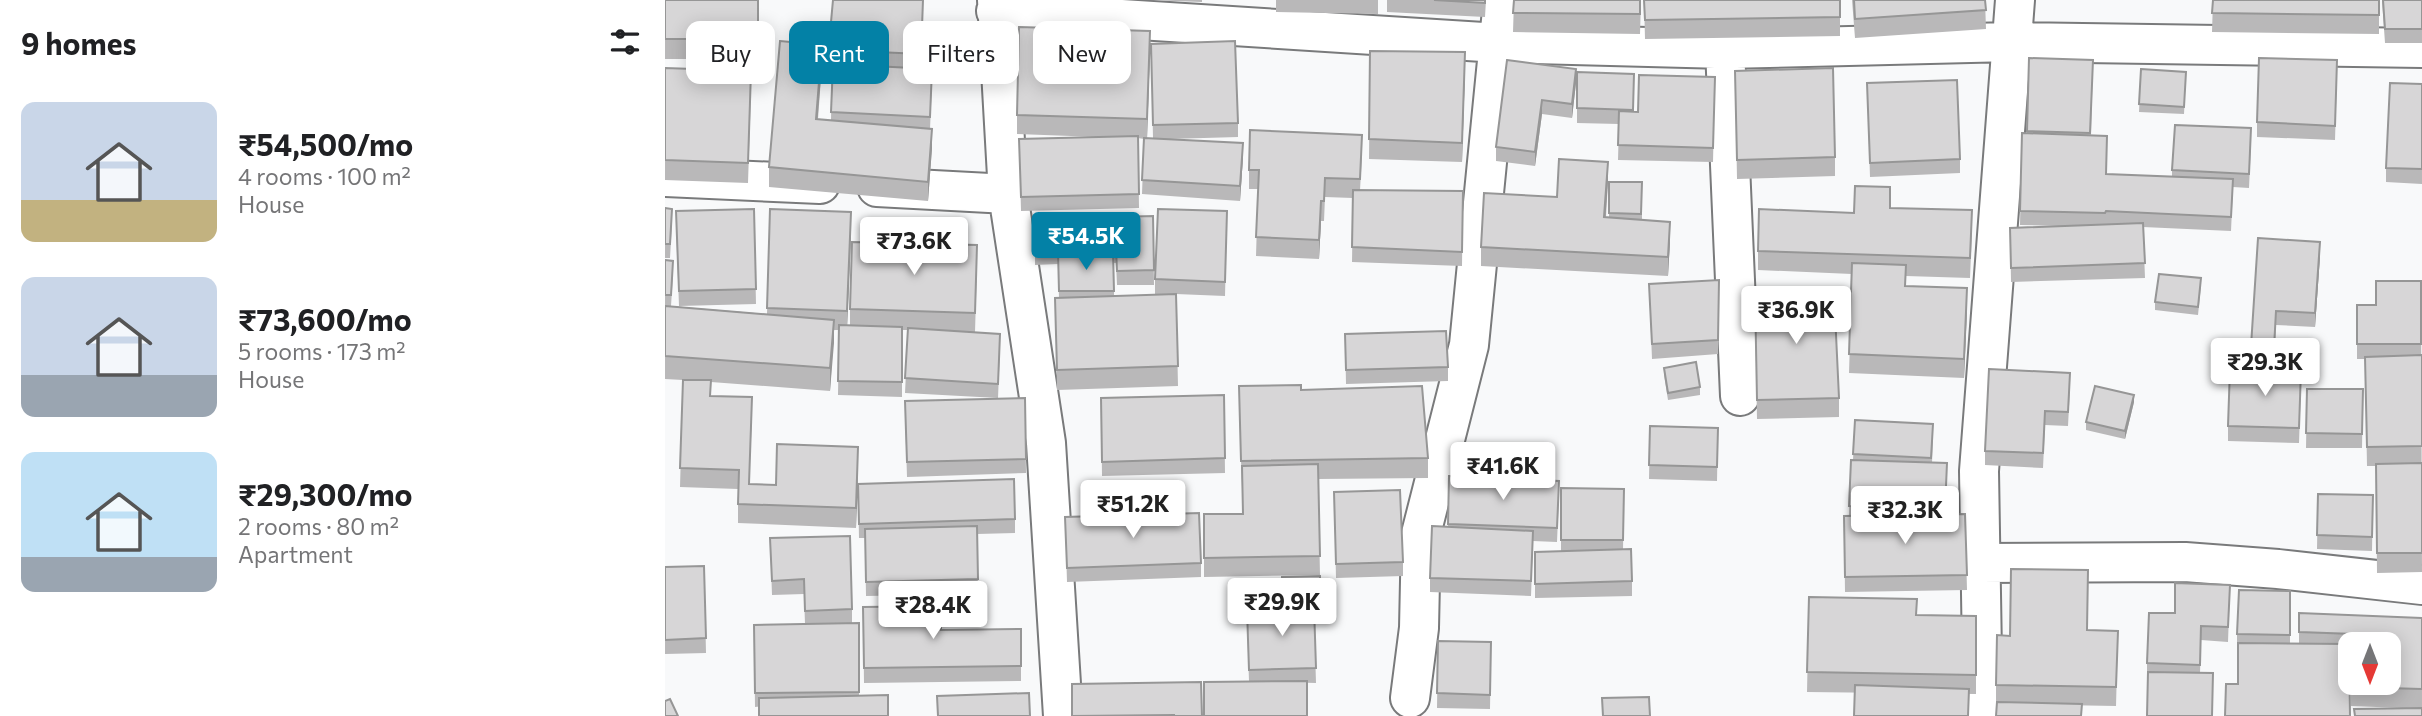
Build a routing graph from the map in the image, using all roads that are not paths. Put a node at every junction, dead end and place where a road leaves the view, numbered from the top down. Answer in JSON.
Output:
{"nodes":[{"id":1,"x":1503,"y":0,"type":"edge"},
{"id":2,"x":2015,"y":0,"type":"edge"},
{"id":3,"x":997,"y":5,"type":"edge"},
{"id":4,"x":2011,"y":42,"type":"junction"},
{"id":5,"x":1499,"y":43,"type":"junction"},
{"id":6,"x":2422,"y":48,"type":"edge"},
{"id":7,"x":1725,"y":49,"type":"junction"},
{"id":8,"x":665,"y":177,"type":"edge"},
{"id":9,"x":1008,"y":194,"type":"junction"},
{"id":10,"x":1740,"y":396,"type":"dead end"},
{"id":11,"x":1979,"y":563,"type":"junction"},
{"id":12,"x":2422,"y":585,"type":"edge"},
{"id":13,"x":1411,"y":698,"type":"dead end"},
{"id":14,"x":1063,"y":716,"type":"edge"},
{"id":15,"x":1983,"y":716,"type":"edge"}],
"edges":[{"from":1,"to":5,"type":"street"},
{"from":2,"to":4,"type":"street"},
{"from":3,"to":5,"type":"street"},
{"from":3,"to":9,"type":"street"},
{"from":4,"to":6,"type":"street"},
{"from":4,"to":7,"type":"street"},
{"from":4,"to":11,"type":"street"},
{"from":5,"to":7,"type":"street"},
{"from":5,"to":13,"type":"street"},
{"from":7,"to":10,"type":"street"},
{"from":8,"to":9,"type":"street"},
{"from":9,"to":14,"type":"street"},
{"from":11,"to":12,"type":"street"},
{"from":11,"to":15,"type":"street"}]}
